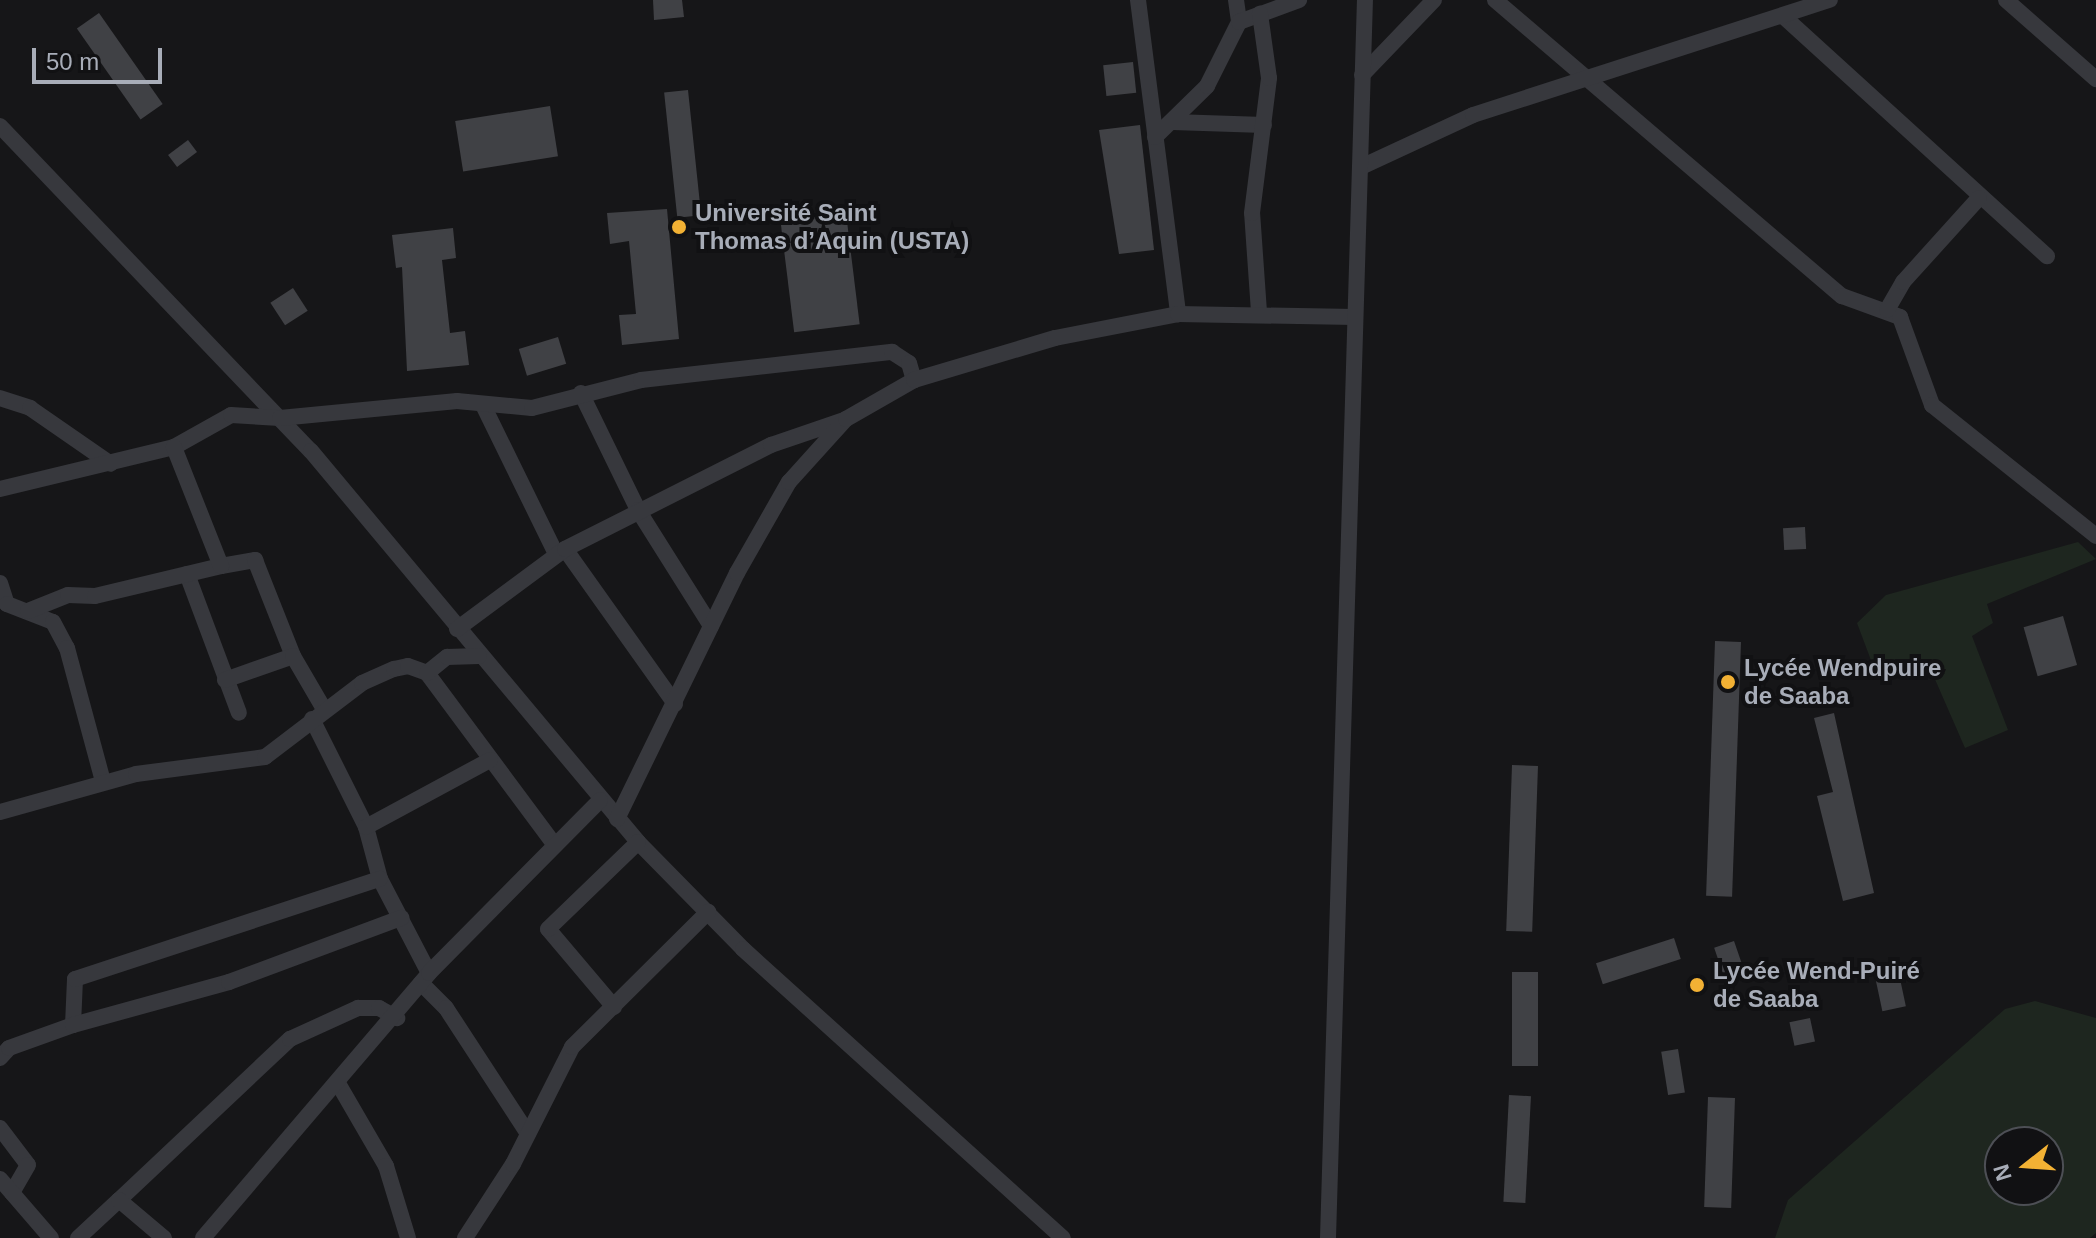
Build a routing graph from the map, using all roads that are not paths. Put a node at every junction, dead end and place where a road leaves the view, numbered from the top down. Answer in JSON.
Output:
{"nodes":[{"id":1,"x":1138,"y":0,"type":"edge"},
{"id":2,"x":1236,"y":0,"type":"edge"},
{"id":3,"x":1299,"y":0,"type":"edge"},
{"id":4,"x":1365,"y":0,"type":"edge"},
{"id":5,"x":1434,"y":0,"type":"edge"},
{"id":6,"x":1495,"y":0,"type":"edge"},
{"id":7,"x":1830,"y":0,"type":"edge"},
{"id":8,"x":2006,"y":0,"type":"edge"},
{"id":9,"x":1260,"y":14,"type":"junction"},
{"id":10,"x":1783,"y":16,"type":"junction"},
{"id":11,"x":1239,"y":22,"type":"junction"},
{"id":12,"x":1362,"y":75,"type":"junction"},
{"id":13,"x":1591,"y":76,"type":"junction"},
{"id":14,"x":2096,"y":79,"type":"edge"},
{"id":15,"x":1173,"y":122,"type":"junction"},
{"id":16,"x":1264,"y":125,"type":"junction"},
{"id":17,"x":0,"y":126,"type":"edge"},
{"id":18,"x":1155,"y":137,"type":"junction"},
{"id":19,"x":1361,"y":167,"type":"junction"},
{"id":20,"x":1979,"y":198,"type":"junction"},
{"id":21,"x":2047,"y":256,"type":"dead end"},
{"id":22,"x":1887,"y":310,"type":"junction"},
{"id":23,"x":1259,"y":312,"type":"junction"},
{"id":24,"x":1178,"y":314,"type":"junction"},
{"id":25,"x":1355,"y":317,"type":"junction"},
{"id":26,"x":914,"y":380,"type":"junction"},
{"id":27,"x":581,"y":393,"type":"junction"},
{"id":28,"x":0,"y":398,"type":"edge"},
{"id":29,"x":484,"y":407,"type":"junction"},
{"id":30,"x":280,"y":418,"type":"junction"},
{"id":31,"x":846,"y":419,"type":"junction"},
{"id":32,"x":174,"y":447,"type":"junction"},
{"id":33,"x":111,"y":464,"type":"junction"},
{"id":34,"x":0,"y":489,"type":"edge"},
{"id":35,"x":638,"y":510,"type":"junction"},
{"id":36,"x":2096,"y":536,"type":"edge"},
{"id":37,"x":560,"y":552,"type":"junction"},
{"id":38,"x":221,"y":566,"type":"junction"},
{"id":39,"x":187,"y":574,"type":"junction"},
{"id":40,"x":0,"y":583,"type":"edge"},
{"id":41,"x":28,"y":611,"type":"junction"},
{"id":42,"x":711,"y":626,"type":"junction"},
{"id":43,"x":457,"y":629,"type":"junction"},
{"id":44,"x":293,"y":656,"type":"junction"},
{"id":45,"x":479,"y":656,"type":"junction"},
{"id":46,"x":427,"y":673,"type":"junction"},
{"id":47,"x":225,"y":680,"type":"junction"},
{"id":48,"x":675,"y":704,"type":"junction"},
{"id":49,"x":239,"y":713,"type":"dead end"},
{"id":50,"x":318,"y":714,"type":"junction"},
{"id":51,"x":490,"y":760,"type":"junction"},
{"id":52,"x":103,"y":781,"type":"junction"},
{"id":53,"x":600,"y":800,"type":"junction"},
{"id":54,"x":0,"y":812,"type":"edge"},
{"id":55,"x":617,"y":819,"type":"junction"},
{"id":56,"x":366,"y":827,"type":"junction"},
{"id":57,"x":638,"y":842,"type":"junction"},
{"id":58,"x":554,"y":844,"type":"junction"},
{"id":59,"x":380,"y":879,"type":"junction"},
{"id":60,"x":708,"y":912,"type":"junction"},
{"id":61,"x":401,"y":918,"type":"junction"},
{"id":62,"x":425,"y":978,"type":"junction"},
{"id":63,"x":614,"y":1007,"type":"junction"},
{"id":64,"x":397,"y":1018,"type":"junction"},
{"id":65,"x":73,"y":1025,"type":"junction"},
{"id":66,"x":0,"y":1058,"type":"edge"},
{"id":67,"x":339,"y":1085,"type":"junction"},
{"id":68,"x":0,"y":1128,"type":"edge"},
{"id":69,"x":528,"y":1134,"type":"junction"},
{"id":70,"x":0,"y":1179,"type":"edge"},
{"id":71,"x":12,"y":1193,"type":"junction"},
{"id":72,"x":119,"y":1200,"type":"junction"},
{"id":73,"x":51,"y":1238,"type":"edge"},
{"id":74,"x":78,"y":1238,"type":"edge"},
{"id":75,"x":164,"y":1238,"type":"edge"},
{"id":76,"x":203,"y":1238,"type":"edge"},
{"id":77,"x":408,"y":1238,"type":"edge"},
{"id":78,"x":465,"y":1238,"type":"edge"},
{"id":79,"x":1062,"y":1238,"type":"edge"},
{"id":80,"x":1328,"y":1238,"type":"edge"}],
"edges":[{"from":1,"to":18,"type":"street"},
{"from":2,"to":11,"type":"street"},
{"from":3,"to":9,"type":"street"},
{"from":4,"to":12,"type":"street"},
{"from":5,"to":12,"type":"street"},
{"from":6,"to":13,"type":"street"},
{"from":7,"to":10,"type":"street"},
{"from":8,"to":14,"type":"street"},
{"from":9,"to":11,"type":"street"},
{"from":9,"to":16,"type":"street"},
{"from":10,"to":13,"type":"street"},
{"from":10,"to":20,"type":"street"},
{"from":11,"to":15,"type":"street"},
{"from":12,"to":19,"type":"street"},
{"from":13,"to":19,"type":"street"},
{"from":13,"to":22,"type":"street"},
{"from":15,"to":16,"type":"street"},
{"from":15,"to":18,"type":"street"},
{"from":16,"to":23,"type":"street"},
{"from":17,"to":30,"type":"street"},
{"from":18,"to":24,"type":"street"},
{"from":19,"to":25,"type":"street"},
{"from":20,"to":21,"type":"street"},
{"from":20,"to":22,"type":"street"},
{"from":22,"to":36,"type":"street"},
{"from":23,"to":24,"type":"street"},
{"from":23,"to":25,"type":"street"},
{"from":24,"to":26,"type":"street"},
{"from":25,"to":80,"type":"street"},
{"from":26,"to":27,"type":"street"},
{"from":26,"to":31,"type":"street"},
{"from":27,"to":29,"type":"street"},
{"from":27,"to":35,"type":"street"},
{"from":28,"to":33,"type":"street"},
{"from":29,"to":30,"type":"street"},
{"from":29,"to":37,"type":"street"},
{"from":30,"to":32,"type":"street"},
{"from":30,"to":43,"type":"street"},
{"from":31,"to":35,"type":"street"},
{"from":31,"to":42,"type":"street"},
{"from":32,"to":33,"type":"street"},
{"from":32,"to":38,"type":"street"},
{"from":33,"to":34,"type":"street"},
{"from":35,"to":37,"type":"street"},
{"from":35,"to":42,"type":"street"},
{"from":37,"to":43,"type":"street"},
{"from":37,"to":48,"type":"street"},
{"from":38,"to":39,"type":"street"},
{"from":38,"to":44,"type":"street"},
{"from":39,"to":41,"type":"street"},
{"from":39,"to":47,"type":"street"},
{"from":40,"to":41,"type":"street"},
{"from":41,"to":52,"type":"street"},
{"from":42,"to":48,"type":"street"},
{"from":43,"to":45,"type":"street"},
{"from":44,"to":47,"type":"street"},
{"from":44,"to":50,"type":"street"},
{"from":45,"to":46,"type":"street"},
{"from":45,"to":53,"type":"street"},
{"from":46,"to":50,"type":"street"},
{"from":46,"to":51,"type":"street"},
{"from":47,"to":49,"type":"street"},
{"from":48,"to":55,"type":"street"},
{"from":50,"to":52,"type":"street"},
{"from":50,"to":56,"type":"street"},
{"from":51,"to":56,"type":"street"},
{"from":51,"to":58,"type":"street"},
{"from":52,"to":54,"type":"street"},
{"from":53,"to":55,"type":"street"},
{"from":53,"to":58,"type":"street"},
{"from":55,"to":57,"type":"street"},
{"from":56,"to":59,"type":"street"},
{"from":57,"to":60,"type":"street"},
{"from":57,"to":63,"type":"street"},
{"from":58,"to":62,"type":"street"},
{"from":59,"to":61,"type":"street"},
{"from":59,"to":65,"type":"street"},
{"from":60,"to":63,"type":"street"},
{"from":60,"to":79,"type":"street"},
{"from":61,"to":62,"type":"street"},
{"from":61,"to":65,"type":"street"},
{"from":62,"to":64,"type":"street"},
{"from":62,"to":69,"type":"street"},
{"from":63,"to":69,"type":"street"},
{"from":64,"to":67,"type":"street"},
{"from":64,"to":72,"type":"street"},
{"from":65,"to":66,"type":"street"},
{"from":67,"to":76,"type":"street"},
{"from":67,"to":77,"type":"street"},
{"from":68,"to":71,"type":"street"},
{"from":69,"to":78,"type":"street"},
{"from":70,"to":71,"type":"street"},
{"from":71,"to":73,"type":"street"},
{"from":72,"to":74,"type":"street"},
{"from":72,"to":75,"type":"street"}]}
